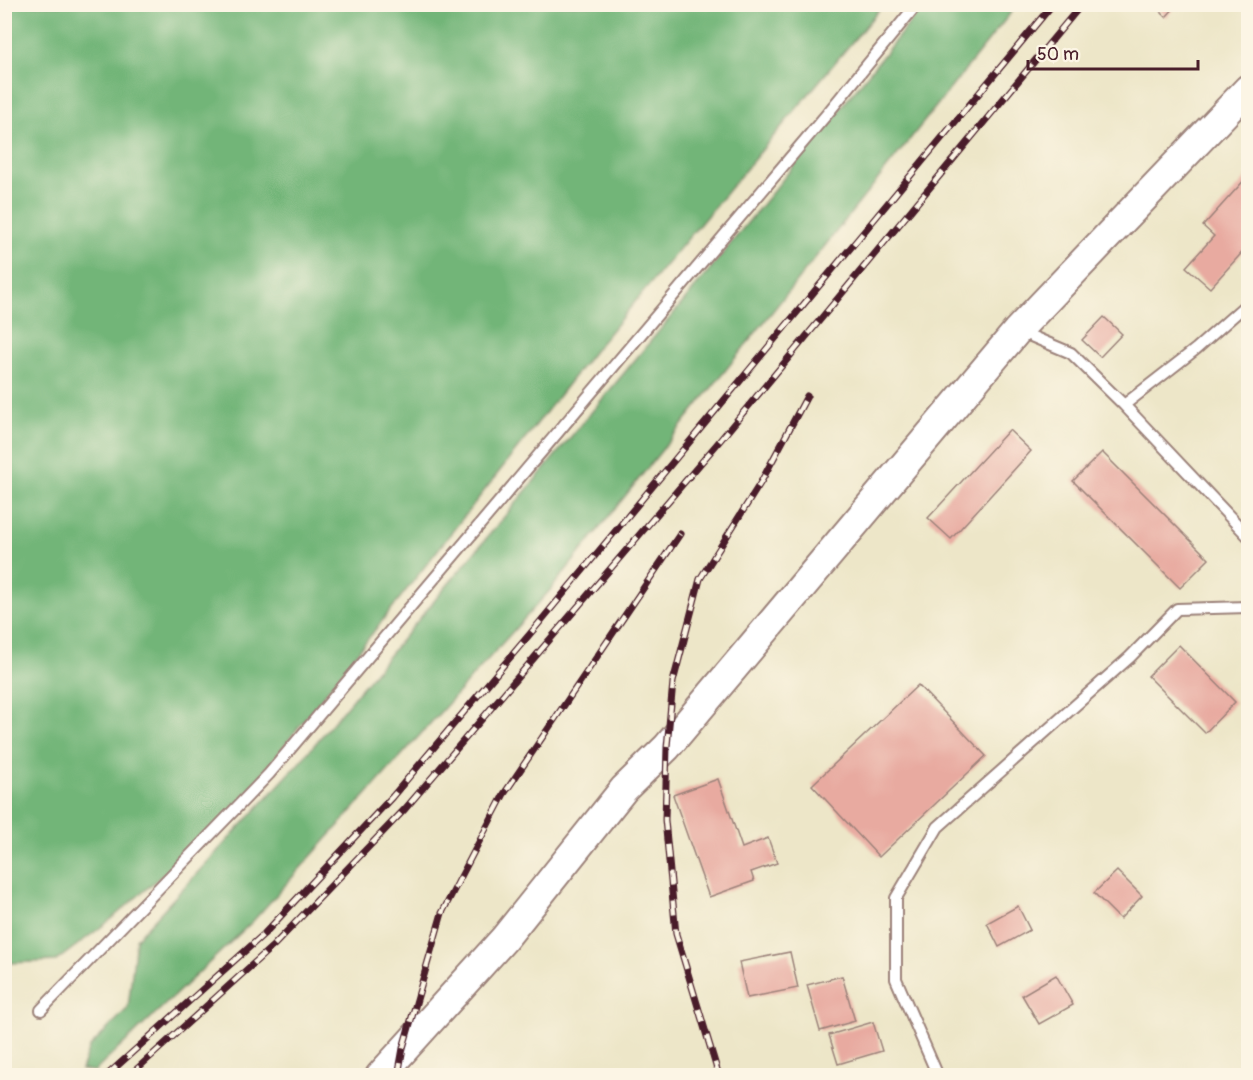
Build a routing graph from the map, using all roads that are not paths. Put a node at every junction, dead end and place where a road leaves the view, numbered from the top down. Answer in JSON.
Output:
{"nodes":[{"id":1,"x":916,"y":4,"type":"edge"},
{"id":2,"x":1248,"y":89,"type":"edge"},
{"id":3,"x":1248,"y":303,"type":"edge"},
{"id":4,"x":1017,"y":331,"type":"junction"},
{"id":5,"x":1124,"y":405,"type":"junction"},
{"id":6,"x":1248,"y":536,"type":"edge"},
{"id":7,"x":1248,"y":607,"type":"edge"},
{"id":8,"x":41,"y":1010,"type":"dead end"},
{"id":9,"x":380,"y":1076,"type":"edge"},
{"id":10,"x":938,"y":1076,"type":"edge"}],
"edges":[{"from":1,"to":8,"type":"lane"},
{"from":2,"to":4,"type":"street"},
{"from":3,"to":5,"type":"lane"},
{"from":4,"to":5,"type":"lane"},
{"from":4,"to":9,"type":"street"},
{"from":5,"to":6,"type":"lane"},
{"from":7,"to":10,"type":"lane"}]}
